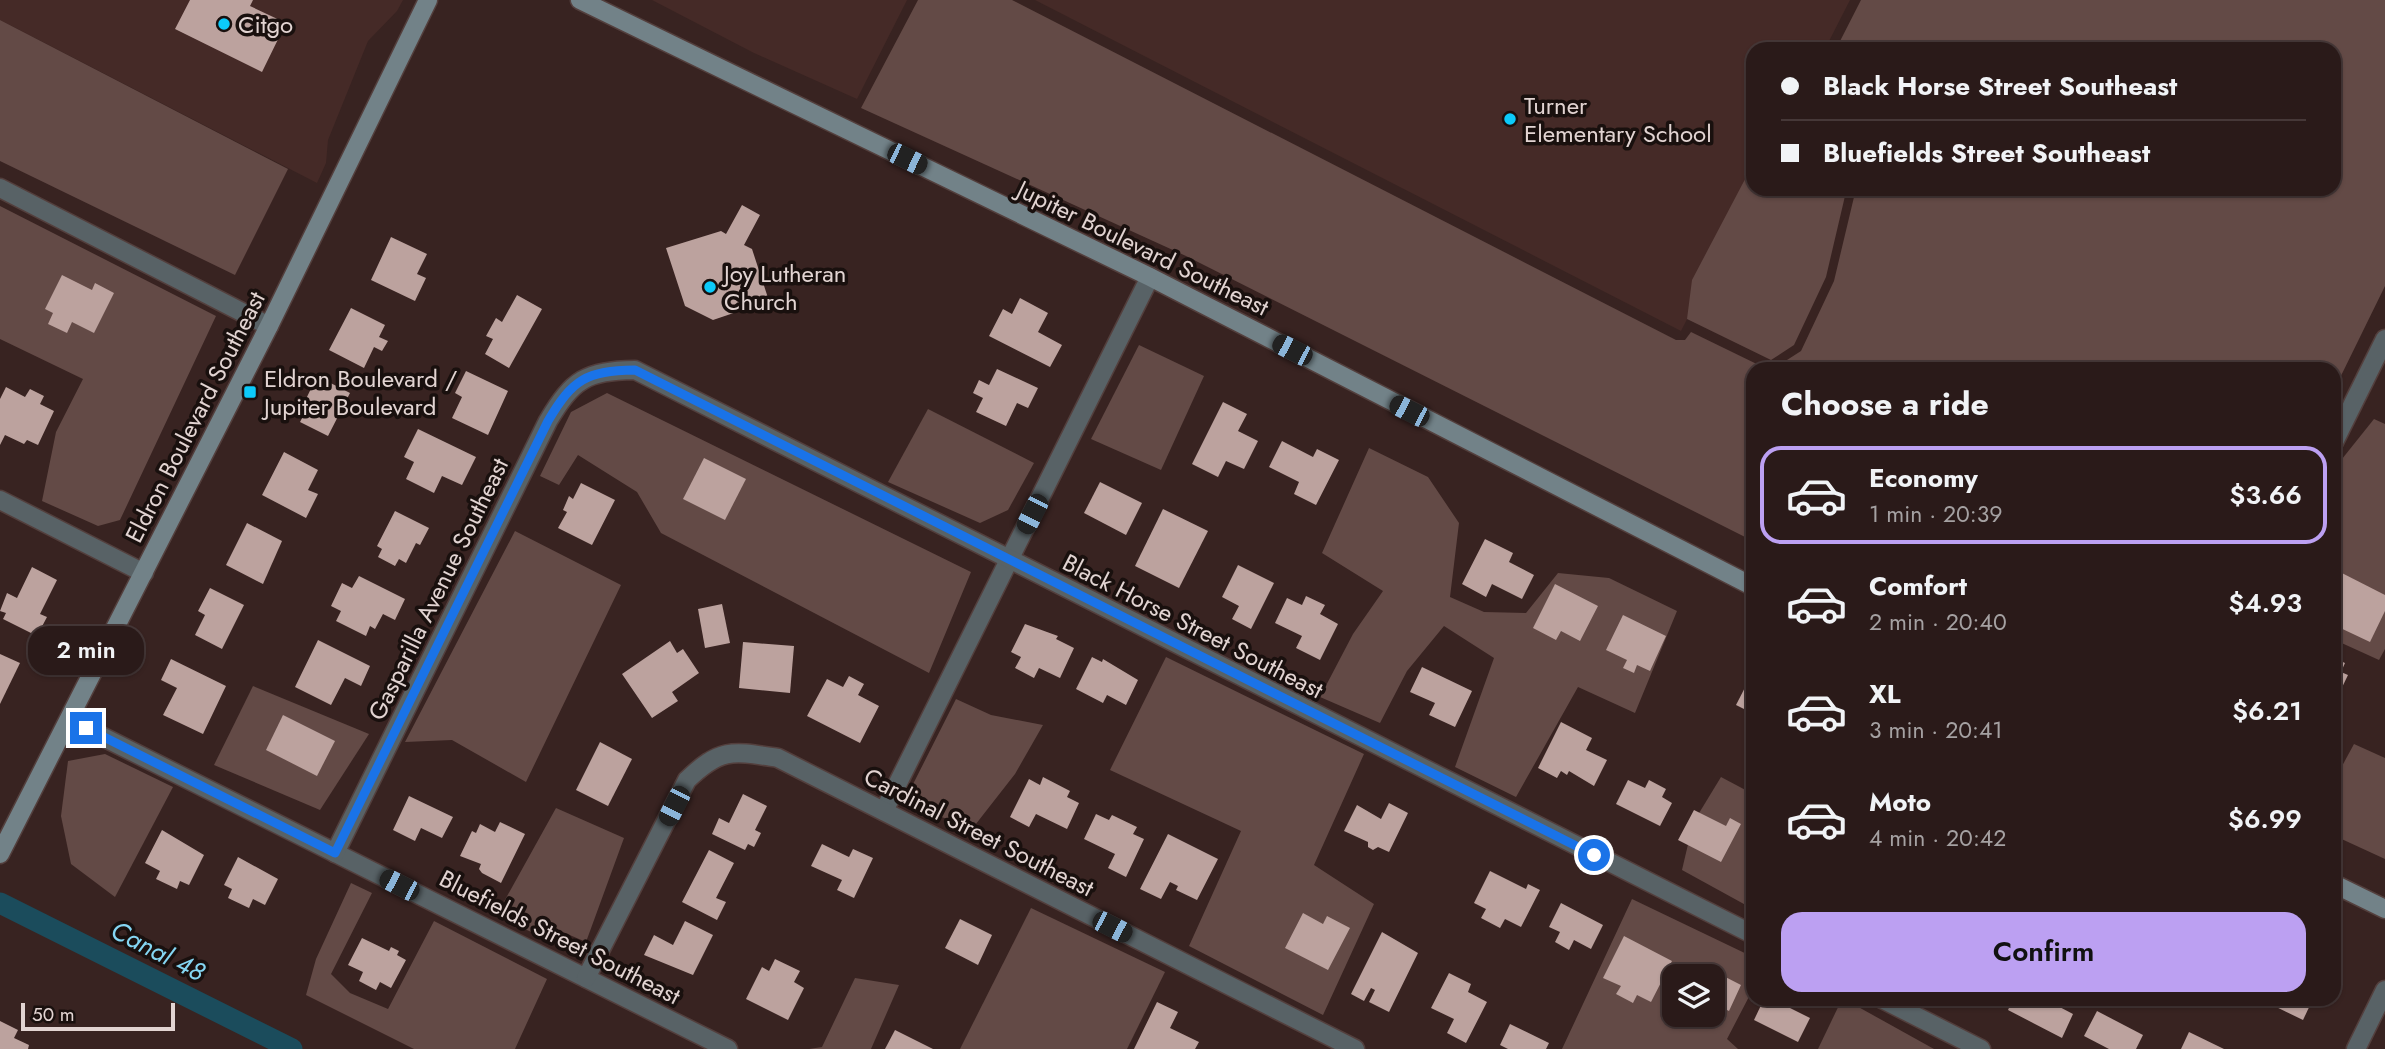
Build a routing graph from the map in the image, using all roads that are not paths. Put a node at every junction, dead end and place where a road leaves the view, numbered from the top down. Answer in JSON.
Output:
{"nodes":[{"id":1,"x":428,"y":0,"type":"edge"},
{"id":2,"x":580,"y":0,"type":"edge"},
{"id":3,"x":0,"y":188,"type":"edge"},
{"id":4,"x":1150,"y":277,"type":"junction"},
{"id":5,"x":269,"y":326,"type":"junction"},
{"id":6,"x":2385,"y":339,"type":"edge"},
{"id":7,"x":609,"y":371,"type":"joint"},
{"id":8,"x":2341,"y":428,"type":"edge"},
{"id":9,"x":0,"y":500,"type":"edge"},
{"id":10,"x":1009,"y":560,"type":"junction"},
{"id":11,"x":144,"y":573,"type":"junction"},
{"id":12,"x":1746,"y":583,"type":"edge"},
{"id":13,"x":69,"y":720,"type":"junction"},
{"id":14,"x":884,"y":811,"type":"junction"},
{"id":15,"x":1,"y":852,"type":"edge"},
{"id":16,"x":335,"y":853,"type":"junction"},
{"id":17,"x":2341,"y":887,"type":"edge"},
{"id":18,"x":2385,"y":909,"type":"edge"},
{"id":19,"x":1746,"y":931,"type":"edge"},
{"id":20,"x":586,"y":978,"type":"junction"},
{"id":21,"x":2385,"y":990,"type":"edge"},
{"id":22,"x":1896,"y":1006,"type":"edge"},
{"id":23,"x":728,"y":1049,"type":"edge"},
{"id":24,"x":1355,"y":1049,"type":"edge"},
{"id":25,"x":1981,"y":1049,"type":"edge"},
{"id":26,"x":2356,"y":1049,"type":"edge"}],
"edges":[{"from":1,"to":5,"type":"street","name":"Eldron Boulevard Southeast"},
{"from":2,"to":4,"type":"street","name":"Jupiter Boulevard Southeast"},
{"from":3,"to":5,"type":"street"},
{"from":4,"to":10,"type":"street"},
{"from":4,"to":12,"type":"street","name":"Jupiter Boulevard Southeast"},
{"from":5,"to":11,"type":"street","name":"Eldron Boulevard Southeast"},
{"from":6,"to":8,"type":"street"},
{"from":7,"to":10,"type":"street","name":"Black Horse Street Southeast"},
{"from":7,"to":16,"type":"street","name":"Gasparilla Avenue Southeast"},
{"from":9,"to":11,"type":"street"},
{"from":10,"to":14,"type":"street"},
{"from":10,"to":19,"type":"street","name":"Black Horse Street Southeast"},
{"from":11,"to":13,"type":"street","name":"Eldron Boulevard Southeast"},
{"from":13,"to":15,"type":"street","name":"Eldron Boulevard Southeast"},
{"from":13,"to":16,"type":"street","name":"Bluefields Street Southeast"},
{"from":14,"to":20,"type":"street","name":"Cardinal Street Southeast"},
{"from":14,"to":24,"type":"street","name":"Cardinal Street Southeast"},
{"from":16,"to":20,"type":"street","name":"Bluefields Street Southeast"},
{"from":17,"to":18,"type":"street"},
{"from":20,"to":23,"type":"street","name":"Bluefields Street Southeast"},
{"from":21,"to":26,"type":"street"},
{"from":22,"to":25,"type":"street"}]}
